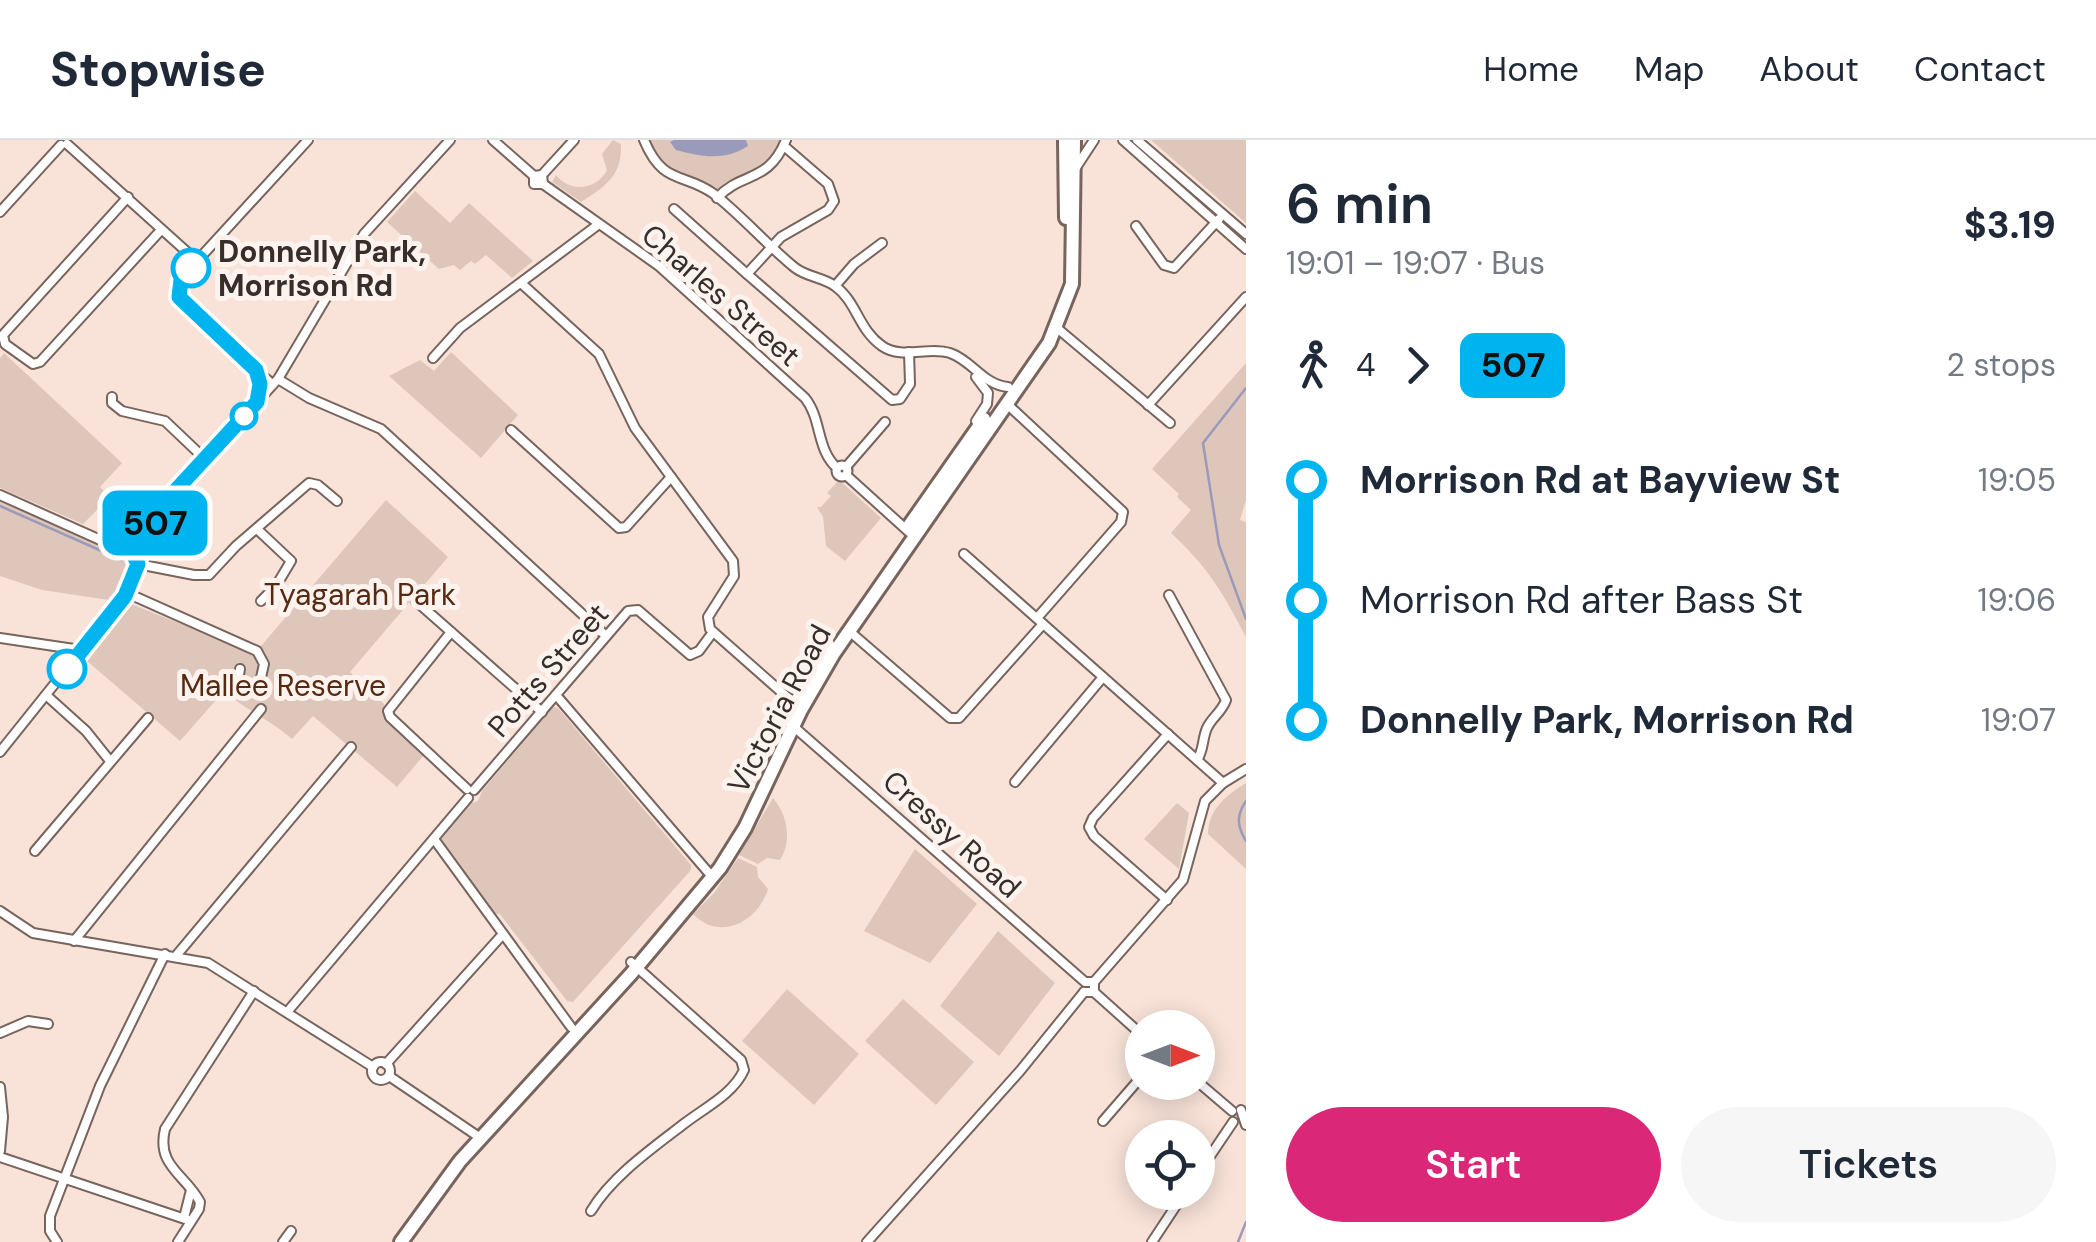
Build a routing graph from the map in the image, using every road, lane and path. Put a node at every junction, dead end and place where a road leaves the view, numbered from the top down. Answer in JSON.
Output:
{"nodes":[{"id":1,"x":308,"y":140,"type":"edge"},
{"id":2,"x":450,"y":140,"type":"edge"},
{"id":3,"x":493,"y":140,"type":"edge"},
{"id":4,"x":574,"y":140,"type":"edge"},
{"id":5,"x":644,"y":140,"type":"edge"},
{"id":6,"x":1065,"y":140,"type":"edge"},
{"id":7,"x":1074,"y":140,"type":"edge"},
{"id":8,"x":1094,"y":140,"type":"edge"},
{"id":9,"x":1124,"y":140,"type":"edge"},
{"id":10,"x":1136,"y":140,"type":"edge"},
{"id":11,"x":64,"y":142,"type":"edge"},
{"id":12,"x":785,"y":143,"type":"edge"},
{"id":13,"x":1074,"y":169,"type":"junction"},
{"id":14,"x":1173,"y":170,"type":"junction"},
{"id":15,"x":539,"y":178,"type":"junction"},
{"id":16,"x":1165,"y":179,"type":"junction"},
{"id":17,"x":1198,"y":192,"type":"junction"},
{"id":18,"x":128,"y":197,"type":"junction"},
{"id":19,"x":718,"y":198,"type":"junction"},
{"id":20,"x":1191,"y":202,"type":"junction"},
{"id":21,"x":674,"y":209,"type":"dead end"},
{"id":22,"x":0,"y":212,"type":"edge"},
{"id":23,"x":1224,"y":214,"type":"junction"},
{"id":24,"x":1216,"y":223,"type":"junction"},
{"id":25,"x":598,"y":224,"type":"junction"},
{"id":26,"x":1136,"y":226,"type":"dead end"},
{"id":27,"x":162,"y":230,"type":"junction"},
{"id":28,"x":1246,"y":234,"type":"edge"},
{"id":29,"x":882,"y":243,"type":"dead end"},
{"id":30,"x":772,"y":246,"type":"junction"},
{"id":31,"x":1246,"y":249,"type":"edge"},
{"id":32,"x":196,"y":261,"type":"junction"},
{"id":33,"x":747,"y":274,"type":"junction"},
{"id":34,"x":521,"y":283,"type":"junction"},
{"id":35,"x":835,"y":286,"type":"junction"},
{"id":36,"x":1246,"y":297,"type":"edge"},
{"id":37,"x":1057,"y":328,"type":"junction"},
{"id":38,"x":909,"y":352,"type":"junction"},
{"id":39,"x":952,"y":354,"type":"junction"},
{"id":40,"x":433,"y":358,"type":"dead end"},
{"id":41,"x":256,"y":370,"type":"junction"},
{"id":42,"x":275,"y":382,"type":"junction"},
{"id":43,"x":1008,"y":387,"type":"junction"},
{"id":44,"x":112,"y":397,"type":"dead end"},
{"id":45,"x":257,"y":402,"type":"junction"},
{"id":46,"x":1006,"y":403,"type":"junction"},
{"id":47,"x":1148,"y":405,"type":"junction"},
{"id":48,"x":885,"y":422,"type":"dead end"},
{"id":49,"x":1170,"y":423,"type":"dead end"},
{"id":50,"x":512,"y":430,"type":"dead end"},
{"id":51,"x":968,"y":442,"type":"junction"},
{"id":52,"x":205,"y":458,"type":"junction"},
{"id":53,"x":843,"y":470,"type":"junction"},
{"id":54,"x":671,"y":476,"type":"junction"},
{"id":55,"x":0,"y":496,"type":"edge"},
{"id":56,"x":338,"y":501,"type":"dead end"},
{"id":57,"x":257,"y":529,"type":"junction"},
{"id":58,"x":910,"y":533,"type":"junction"},
{"id":59,"x":964,"y":554,"type":"dead end"},
{"id":60,"x":140,"y":560,"type":"junction"},
{"id":61,"x":127,"y":593,"type":"junction"},
{"id":62,"x":1168,"y":594,"type":"dead end"},
{"id":63,"x":261,"y":601,"type":"dead end"},
{"id":64,"x":416,"y":601,"type":"dead end"},
{"id":65,"x":1040,"y":621,"type":"junction"},
{"id":66,"x":848,"y":630,"type":"junction"},
{"id":67,"x":451,"y":632,"type":"junction"},
{"id":68,"x":713,"y":632,"type":"junction"},
{"id":69,"x":606,"y":636,"type":"junction"},
{"id":70,"x":0,"y":638,"type":"edge"},
{"id":71,"x":81,"y":650,"type":"junction"},
{"id":72,"x":240,"y":669,"type":"dead end"},
{"id":73,"x":1103,"y":677,"type":"junction"},
{"id":74,"x":46,"y":695,"type":"junction"},
{"id":75,"x":556,"y":696,"type":"junction"},
{"id":76,"x":795,"y":704,"type":"junction"},
{"id":77,"x":261,"y":709,"type":"dead end"},
{"id":78,"x":542,"y":712,"type":"junction"},
{"id":79,"x":148,"y":718,"type":"dead end"},
{"id":80,"x":791,"y":725,"type":"junction"},
{"id":81,"x":1168,"y":734,"type":"junction"},
{"id":82,"x":352,"y":747,"type":"dead end"},
{"id":83,"x":0,"y":752,"type":"edge"},
{"id":84,"x":1197,"y":760,"type":"junction"},
{"id":85,"x":110,"y":761,"type":"junction"},
{"id":86,"x":1246,"y":769,"type":"edge"},
{"id":87,"x":1014,"y":782,"type":"dead end"},
{"id":88,"x":1223,"y":783,"type":"junction"},
{"id":89,"x":470,"y":793,"type":"junction"},
{"id":90,"x":434,"y":838,"type":"junction"},
{"id":91,"x":35,"y":852,"type":"dead end"},
{"id":92,"x":708,"y":872,"type":"junction"},
{"id":93,"x":1167,"y":900,"type":"junction"},
{"id":94,"x":0,"y":910,"type":"edge"},
{"id":95,"x":503,"y":934,"type":"junction"},
{"id":96,"x":74,"y":940,"type":"junction"},
{"id":97,"x":170,"y":956,"type":"junction"},
{"id":98,"x":634,"y":965,"type":"junction"},
{"id":99,"x":1089,"y":987,"type":"junction"},
{"id":100,"x":254,"y":991,"type":"junction"},
{"id":101,"x":288,"y":1011,"type":"junction"},
{"id":102,"x":1125,"y":1020,"type":"edge"},
{"id":103,"x":48,"y":1024,"type":"dead end"},
{"id":104,"x":571,"y":1028,"type":"junction"},
{"id":105,"x":0,"y":1033,"type":"edge"},
{"id":106,"x":386,"y":1064,"type":"junction"},
{"id":107,"x":373,"y":1066,"type":"junction"},
{"id":108,"x":389,"y":1076,"type":"junction"},
{"id":109,"x":0,"y":1087,"type":"edge"},
{"id":110,"x":1215,"y":1093,"type":"edge"},
{"id":111,"x":1125,"y":1096,"type":"edge"},
{"id":112,"x":1240,"y":1108,"type":"edge"},
{"id":113,"x":1103,"y":1122,"type":"dead end"},
{"id":114,"x":1240,"y":1123,"type":"edge"},
{"id":115,"x":479,"y":1136,"type":"junction"},
{"id":116,"x":1215,"y":1153,"type":"edge"},
{"id":117,"x":0,"y":1154,"type":"edge"},
{"id":118,"x":65,"y":1178,"type":"junction"},
{"id":119,"x":1173,"y":1210,"type":"edge"},
{"id":120,"x":591,"y":1211,"type":"dead end"},
{"id":121,"x":188,"y":1219,"type":"junction"},
{"id":122,"x":291,"y":1231,"type":"dead end"},
{"id":123,"x":57,"y":1242,"type":"edge"},
{"id":124,"x":178,"y":1242,"type":"edge"},
{"id":125,"x":283,"y":1242,"type":"edge"},
{"id":126,"x":398,"y":1242,"type":"edge"},
{"id":127,"x":867,"y":1242,"type":"edge"},
{"id":128,"x":1152,"y":1242,"type":"edge"}],
"edges":[{"from":1,"to":32,"type":"street"},
{"from":2,"to":42,"type":"street"},
{"from":3,"to":15,"type":"street","name":"Charles Street"},
{"from":4,"to":15,"type":"street"},
{"from":5,"to":19,"type":"street"},
{"from":6,"to":43,"type":"highway","name":"Victoria Road"},
{"from":7,"to":13,"type":"highway","name":"Victoria Road"},
{"from":8,"to":13,"type":"street"},
{"from":9,"to":16,"type":"street"},
{"from":10,"to":14,"type":"street"},
{"from":11,"to":18,"type":"street"},
{"from":11,"to":22,"type":"street"},
{"from":12,"to":19,"type":"street"},
{"from":12,"to":30,"type":"street"},
{"from":13,"to":37,"type":"highway","name":"Victoria Road"},
{"from":14,"to":16,"type":"street"},
{"from":14,"to":17,"type":"street"},
{"from":15,"to":25,"type":"street","name":"Charles Street"},
{"from":16,"to":20,"type":"street"},
{"from":17,"to":20,"type":"street"},
{"from":17,"to":23,"type":"street"},
{"from":18,"to":27,"type":"street"},
{"from":18,"to":27,"type":"street"},
{"from":19,"to":30,"type":"street"},
{"from":20,"to":24,"type":"street"},
{"from":21,"to":33,"type":"street"},
{"from":23,"to":24,"type":"street"},
{"from":23,"to":28,"type":"street"},
{"from":24,"to":26,"type":"street"},
{"from":24,"to":31,"type":"street"},
{"from":25,"to":34,"type":"street"},
{"from":25,"to":53,"type":"street","name":"Charles Street"},
{"from":27,"to":32,"type":"street"},
{"from":29,"to":35,"type":"street"},
{"from":30,"to":33,"type":"street"},
{"from":30,"to":35,"type":"street"},
{"from":32,"to":41,"type":"street"},
{"from":33,"to":38,"type":"street"},
{"from":34,"to":40,"type":"street"},
{"from":34,"to":54,"type":"street"},
{"from":35,"to":38,"type":"street"},
{"from":36,"to":47,"type":"street"},
{"from":37,"to":46,"type":"highway","name":"Victoria Road"},
{"from":37,"to":47,"type":"street"},
{"from":38,"to":39,"type":"street"},
{"from":39,"to":43,"type":"street"},
{"from":39,"to":51,"type":"street"},
{"from":41,"to":42,"type":"street"},
{"from":41,"to":45,"type":"street"},
{"from":42,"to":45,"type":"street"},
{"from":42,"to":69,"type":"street"},
{"from":43,"to":51,"type":"highway","name":"Victoria Road"},
{"from":44,"to":52,"type":"street"},
{"from":45,"to":52,"type":"street"},
{"from":46,"to":58,"type":"highway","name":"Victoria Road"},
{"from":46,"to":65,"type":"street"},
{"from":47,"to":49,"type":"street"},
{"from":48,"to":53,"type":"street"},
{"from":50,"to":54,"type":"street"},
{"from":51,"to":58,"type":"highway","name":"Victoria Road"},
{"from":52,"to":60,"type":"street"},
{"from":53,"to":58,"type":"street","name":"Charles Street"},
{"from":54,"to":68,"type":"street"},
{"from":55,"to":60,"type":"street"},
{"from":56,"to":57,"type":"street"},
{"from":57,"to":60,"type":"street"},
{"from":57,"to":63,"type":"street"},
{"from":58,"to":66,"type":"highway","name":"Victoria Road"},
{"from":58,"to":76,"type":"highway","name":"Victoria Road"},
{"from":59,"to":65,"type":"street"},
{"from":60,"to":61,"type":"street"},
{"from":61,"to":71,"type":"street"},
{"from":61,"to":72,"type":"street"},
{"from":62,"to":84,"type":"street"},
{"from":64,"to":67,"type":"street"},
{"from":65,"to":66,"type":"street"},
{"from":65,"to":73,"type":"street"},
{"from":66,"to":80,"type":"highway","name":"Victoria Road"},
{"from":67,"to":78,"type":"street"},
{"from":67,"to":89,"type":"street"},
{"from":68,"to":69,"type":"street","name":"Potts Street"},
{"from":68,"to":76,"type":"street"},
{"from":69,"to":75,"type":"street","name":"Potts Street"},
{"from":70,"to":71,"type":"street"},
{"from":71,"to":74,"type":"street"},
{"from":73,"to":81,"type":"street"},
{"from":73,"to":87,"type":"street"},
{"from":74,"to":83,"type":"street"},
{"from":74,"to":85,"type":"street"},
{"from":75,"to":78,"type":"street","name":"Potts Street"},
{"from":75,"to":92,"type":"street"},
{"from":76,"to":80,"type":"highway","name":"Victoria Road"},
{"from":77,"to":96,"type":"street"},
{"from":78,"to":89,"type":"street","name":"Potts Street"},
{"from":79,"to":85,"type":"street"},
{"from":80,"to":92,"type":"highway","name":"Victoria Road"},
{"from":80,"to":98,"type":"highway","name":"Victoria Road"},
{"from":80,"to":99,"type":"street","name":"Cressy Road"},
{"from":81,"to":84,"type":"street"},
{"from":81,"to":93,"type":"street"},
{"from":82,"to":97,"type":"street"},
{"from":84,"to":88,"type":"street"},
{"from":85,"to":91,"type":"street"},
{"from":86,"to":88,"type":"street"},
{"from":88,"to":93,"type":"street"},
{"from":89,"to":90,"type":"street","name":"Potts Street"},
{"from":90,"to":95,"type":"street"},
{"from":90,"to":101,"type":"street","name":"Potts Street"},
{"from":92,"to":98,"type":"highway","name":"Victoria Road"},
{"from":93,"to":99,"type":"street"},
{"from":94,"to":96,"type":"street"},
{"from":95,"to":104,"type":"street"},
{"from":95,"to":106,"type":"street"},
{"from":96,"to":97,"type":"street"},
{"from":97,"to":100,"type":"street"},
{"from":97,"to":118,"type":"street"},
{"from":98,"to":104,"type":"highway","name":"Victoria Road"},
{"from":98,"to":115,"type":"highway","name":"Victoria Road"},
{"from":98,"to":120,"type":"street"},
{"from":99,"to":102,"type":"street","name":"Cressy Road"},
{"from":99,"to":127,"type":"street"},
{"from":100,"to":101,"type":"street"},
{"from":100,"to":121,"type":"street"},
{"from":101,"to":107,"type":"street"},
{"from":103,"to":105,"type":"street"},
{"from":104,"to":115,"type":"highway","name":"Victoria Road"},
{"from":106,"to":107,"type":"street"},
{"from":106,"to":108,"type":"street"},
{"from":107,"to":108,"type":"street"},
{"from":108,"to":115,"type":"street"},
{"from":109,"to":117,"type":"street"},
{"from":110,"to":112,"type":"street"},
{"from":111,"to":113,"type":"street"},
{"from":112,"to":114,"type":"street"},
{"from":114,"to":116,"type":"street"},
{"from":115,"to":126,"type":"highway","name":"Victoria Road"},
{"from":117,"to":118,"type":"street"},
{"from":118,"to":121,"type":"street"},
{"from":118,"to":123,"type":"street"},
{"from":119,"to":128,"type":"street"},
{"from":121,"to":124,"type":"street"},
{"from":122,"to":125,"type":"street"}]}
